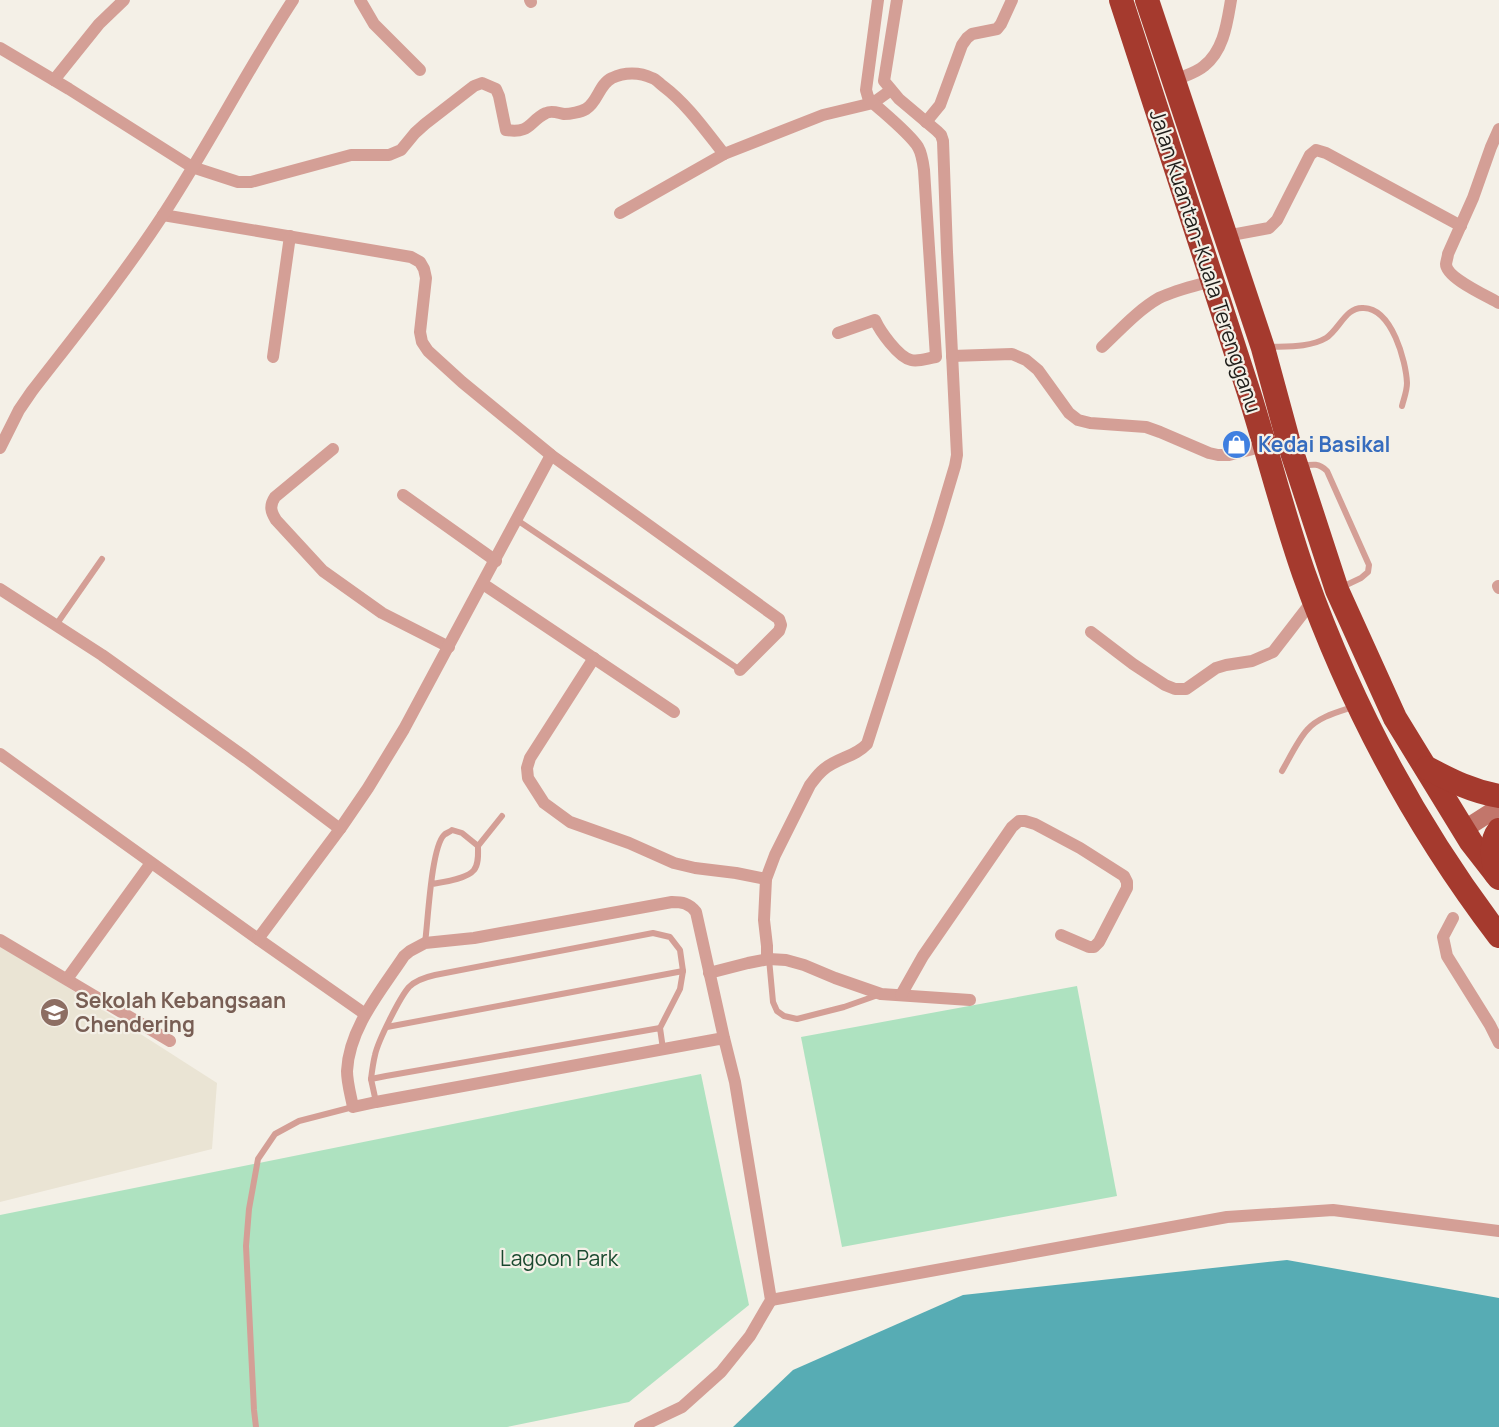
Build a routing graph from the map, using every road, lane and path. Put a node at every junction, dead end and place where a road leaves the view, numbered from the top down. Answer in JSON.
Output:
{"nodes":[{"id":1,"x":124,"y":0,"type":"edge"},
{"id":2,"x":293,"y":0,"type":"edge"},
{"id":3,"x":360,"y":0,"type":"edge"},
{"id":4,"x":878,"y":0,"type":"edge"},
{"id":5,"x":897,"y":0,"type":"edge"},
{"id":6,"x":1012,"y":0,"type":"edge"},
{"id":7,"x":1121,"y":0,"type":"edge"},
{"id":8,"x":1147,"y":0,"type":"edge"},
{"id":9,"x":1231,"y":0,"type":"edge"},
{"id":10,"x":0,"y":48,"type":"edge"},
{"id":11,"x":420,"y":70,"type":"dead end"},
{"id":12,"x":54,"y":80,"type":"junction"},
{"id":13,"x":1174,"y":81,"type":"junction"},
{"id":14,"x":891,"y":90,"type":"junction"},
{"id":15,"x":873,"y":103,"type":"junction"},
{"id":16,"x":926,"y":122,"type":"junction"},
{"id":17,"x":1499,"y":129,"type":"edge"},
{"id":18,"x":724,"y":154,"type":"junction"},
{"id":19,"x":192,"y":167,"type":"junction"},
{"id":20,"x":620,"y":213,"type":"dead end"},
{"id":21,"x":163,"y":214,"type":"junction"},
{"id":22,"x":1193,"y":222,"type":"junction"},
{"id":23,"x":1222,"y":226,"type":"junction"},
{"id":24,"x":1461,"y":226,"type":"junction"},
{"id":25,"x":290,"y":236,"type":"junction"},
{"id":26,"x":1212,"y":281,"type":"junction"},
{"id":27,"x":1499,"y":303,"type":"edge"},
{"id":28,"x":838,"y":333,"type":"dead end"},
{"id":29,"x":1102,"y":347,"type":"dead end"},
{"id":30,"x":1263,"y":348,"type":"junction"},
{"id":31,"x":952,"y":356,"type":"junction"},
{"id":32,"x":273,"y":357,"type":"dead end"},
{"id":33,"x":1402,"y":406,"type":"dead end"},
{"id":34,"x":1265,"y":446,"type":"junction"},
{"id":35,"x":0,"y":448,"type":"edge"},
{"id":36,"x":333,"y":449,"type":"dead end"},
{"id":37,"x":551,"y":455,"type":"junction"},
{"id":38,"x":1297,"y":467,"type":"junction"},
{"id":39,"x":403,"y":495,"type":"dead end"},
{"id":40,"x":517,"y":520,"type":"junction"},
{"id":41,"x":102,"y":559,"type":"dead end"},
{"id":42,"x":495,"y":561,"type":"junction"},
{"id":43,"x":483,"y":584,"type":"junction"},
{"id":44,"x":0,"y":589,"type":"edge"},
{"id":45,"x":1337,"y":590,"type":"junction"},
{"id":46,"x":1314,"y":599,"type":"junction"},
{"id":47,"x":56,"y":625,"type":"junction"},
{"id":48,"x":1091,"y":632,"type":"dead end"},
{"id":49,"x":449,"y":647,"type":"junction"},
{"id":50,"x":594,"y":658,"type":"junction"},
{"id":51,"x":740,"y":670,"type":"joint"},
{"id":52,"x":1360,"y":706,"type":"junction"},
{"id":53,"x":674,"y":712,"type":"dead end"},
{"id":54,"x":0,"y":754,"type":"edge"},
{"id":55,"x":1425,"y":767,"type":"junction"},
{"id":56,"x":1282,"y":771,"type":"dead end"},
{"id":57,"x":1499,"y":796,"type":"edge"},
{"id":58,"x":1499,"y":807,"type":"edge"},
{"id":59,"x":502,"y":816,"type":"dead end"},
{"id":60,"x":1422,"y":824,"type":"junction"},
{"id":61,"x":1499,"y":825,"type":"edge"},
{"id":62,"x":340,"y":829,"type":"junction"},
{"id":63,"x":1499,"y":830,"type":"edge"},
{"id":64,"x":1465,"y":837,"type":"junction"},
{"id":65,"x":478,"y":846,"type":"junction"},
{"id":66,"x":152,"y":863,"type":"junction"},
{"id":67,"x":1497,"y":876,"type":"edge"},
{"id":68,"x":766,"y":879,"type":"junction"},
{"id":69,"x":432,"y":884,"type":"junction"},
{"id":70,"x":1462,"y":886,"type":"junction"},
{"id":71,"x":1453,"y":918,"type":"dead end"},
{"id":72,"x":1061,"y":935,"type":"dead end"},
{"id":73,"x":1499,"y":936,"type":"edge"},
{"id":74,"x":258,"y":939,"type":"junction"},
{"id":75,"x":0,"y":940,"type":"edge"},
{"id":76,"x":425,"y":943,"type":"junction"},
{"id":77,"x":769,"y":959,"type":"junction"},
{"id":78,"x":682,"y":971,"type":"junction"},
{"id":79,"x":715,"y":971,"type":"junction"},
{"id":80,"x":67,"y":979,"type":"junction"},
{"id":81,"x":882,"y":994,"type":"junction"},
{"id":82,"x":901,"y":995,"type":"junction"},
{"id":83,"x":970,"y":1000,"type":"dead end"},
{"id":84,"x":365,"y":1014,"type":"junction"},
{"id":85,"x":387,"y":1028,"type":"junction"},
{"id":86,"x":660,"y":1028,"type":"junction"},
{"id":87,"x":724,"y":1038,"type":"junction"},
{"id":88,"x":170,"y":1041,"type":"dead end"},
{"id":89,"x":1499,"y":1043,"type":"edge"},
{"id":90,"x":663,"y":1050,"type":"junction"},
{"id":91,"x":371,"y":1079,"type":"junction"},
{"id":92,"x":376,"y":1102,"type":"junction"},
{"id":93,"x":353,"y":1107,"type":"junction"},
{"id":94,"x":1499,"y":1232,"type":"edge"},
{"id":95,"x":771,"y":1300,"type":"junction"},
{"id":96,"x":256,"y":1427,"type":"edge"},
{"id":97,"x":640,"y":1427,"type":"edge"}],
"edges":[{"from":1,"to":12,"type":"street"},
{"from":2,"to":19,"type":"street"},
{"from":3,"to":11,"type":"street"},
{"from":4,"to":15,"type":"street"},
{"from":5,"to":14,"type":"street"},
{"from":6,"to":16,"type":"street"},
{"from":7,"to":22,"type":"highway","name":"Jalan Kuantan-Kuala Terengganu"},
{"from":8,"to":13,"type":"highway","name":"Jalan Kuantan-Kuala Terengganu"},
{"from":9,"to":13,"type":"street"},
{"from":10,"to":12,"type":"street"},
{"from":12,"to":19,"type":"street"},
{"from":13,"to":23,"type":"highway","name":"Jalan Kuantan-Kuala Terengganu"},
{"from":14,"to":15,"type":"street"},
{"from":14,"to":16,"type":"street"},
{"from":15,"to":18,"type":"street"},
{"from":15,"to":28,"type":"street"},
{"from":16,"to":31,"type":"street"},
{"from":17,"to":24,"type":"street"},
{"from":18,"to":19,"type":"street"},
{"from":18,"to":20,"type":"street"},
{"from":19,"to":21,"type":"street"},
{"from":21,"to":25,"type":"street"},
{"from":21,"to":35,"type":"street"},
{"from":22,"to":23,"type":"highway"},
{"from":22,"to":26,"type":"highway","name":"Jalan Kuantan-Kuala Terengganu"},
{"from":23,"to":24,"type":"street"},
{"from":23,"to":30,"type":"highway","name":"Jalan Kuantan-Kuala Terengganu"},
{"from":24,"to":27,"type":"street"},
{"from":25,"to":32,"type":"street"},
{"from":25,"to":37,"type":"street"},
{"from":26,"to":29,"type":"street"},
{"from":26,"to":34,"type":"highway","name":"Jalan Kuantan-Kuala Terengganu"},
{"from":30,"to":33,"type":"lane"},
{"from":30,"to":38,"type":"highway","name":"Jalan Kuantan-Kuala Terengganu"},
{"from":31,"to":34,"type":"street"},
{"from":31,"to":68,"type":"street"},
{"from":34,"to":46,"type":"highway","name":"Jalan Kuantan-Kuala Terengganu"},
{"from":36,"to":49,"type":"street"},
{"from":37,"to":40,"type":"street"},
{"from":37,"to":51,"type":"street"},
{"from":38,"to":45,"type":"highway","name":"Jalan Kuantan-Kuala Terengganu"},
{"from":38,"to":45,"type":"lane"},
{"from":39,"to":42,"type":"street"},
{"from":40,"to":42,"type":"street"},
{"from":40,"to":51,"type":"lane"},
{"from":41,"to":47,"type":"lane"},
{"from":42,"to":43,"type":"street"},
{"from":43,"to":49,"type":"street"},
{"from":43,"to":50,"type":"street"},
{"from":44,"to":47,"type":"street"},
{"from":45,"to":55,"type":"highway","name":"Jalan Kuantan-Kuala Terengganu"},
{"from":46,"to":48,"type":"street"},
{"from":46,"to":52,"type":"highway","name":"Jalan Kuantan-Kuala Terengganu"},
{"from":47,"to":62,"type":"street"},
{"from":49,"to":62,"type":"street"},
{"from":50,"to":53,"type":"street"},
{"from":50,"to":68,"type":"street"},
{"from":52,"to":56,"type":"lane"},
{"from":52,"to":60,"type":"highway","name":"Jalan Kuantan-Kuala Terengganu"},
{"from":54,"to":66,"type":"street"},
{"from":55,"to":57,"type":"highway"},
{"from":55,"to":64,"type":"highway","name":"Jalan Kuantan-Kuala Terengganu"},
{"from":58,"to":64,"type":"street"},
{"from":59,"to":65,"type":"lane"},
{"from":60,"to":64,"type":"highway"},
{"from":60,"to":70,"type":"highway","name":"Jalan Kuantan-Kuala Terengganu"},
{"from":61,"to":64,"type":"street"},
{"from":62,"to":74,"type":"street"},
{"from":63,"to":67,"type":"highway"},
{"from":64,"to":67,"type":"highway","name":"Jalan Kuantan-Kuala Terengganu"},
{"from":64,"to":70,"type":"highway"},
{"from":65,"to":69,"type":"lane"},
{"from":65,"to":69,"type":"lane"},
{"from":66,"to":74,"type":"street"},
{"from":66,"to":80,"type":"street"},
{"from":68,"to":77,"type":"street"},
{"from":69,"to":76,"type":"lane"},
{"from":70,"to":73,"type":"highway","name":"Jalan Kuantan-Kuala Terengganu"},
{"from":71,"to":89,"type":"street"},
{"from":72,"to":82,"type":"street"},
{"from":74,"to":84,"type":"street"},
{"from":75,"to":80,"type":"street"},
{"from":76,"to":79,"type":"street"},
{"from":76,"to":84,"type":"street"},
{"from":77,"to":79,"type":"street"},
{"from":77,"to":81,"type":"street"},
{"from":77,"to":81,"type":"lane"},
{"from":78,"to":85,"type":"lane"},
{"from":78,"to":85,"type":"lane"},
{"from":78,"to":86,"type":"lane"},
{"from":79,"to":87,"type":"street"},
{"from":80,"to":88,"type":"street"},
{"from":81,"to":82,"type":"street"},
{"from":82,"to":83,"type":"street"},
{"from":84,"to":93,"type":"street"},
{"from":85,"to":91,"type":"lane"},
{"from":86,"to":90,"type":"lane"},
{"from":86,"to":91,"type":"lane"},
{"from":87,"to":90,"type":"street"},
{"from":87,"to":95,"type":"street"},
{"from":90,"to":92,"type":"street"},
{"from":91,"to":92,"type":"lane"},
{"from":92,"to":93,"type":"street"},
{"from":93,"to":96,"type":"lane"},
{"from":94,"to":95,"type":"street"},
{"from":95,"to":97,"type":"street"}]}
